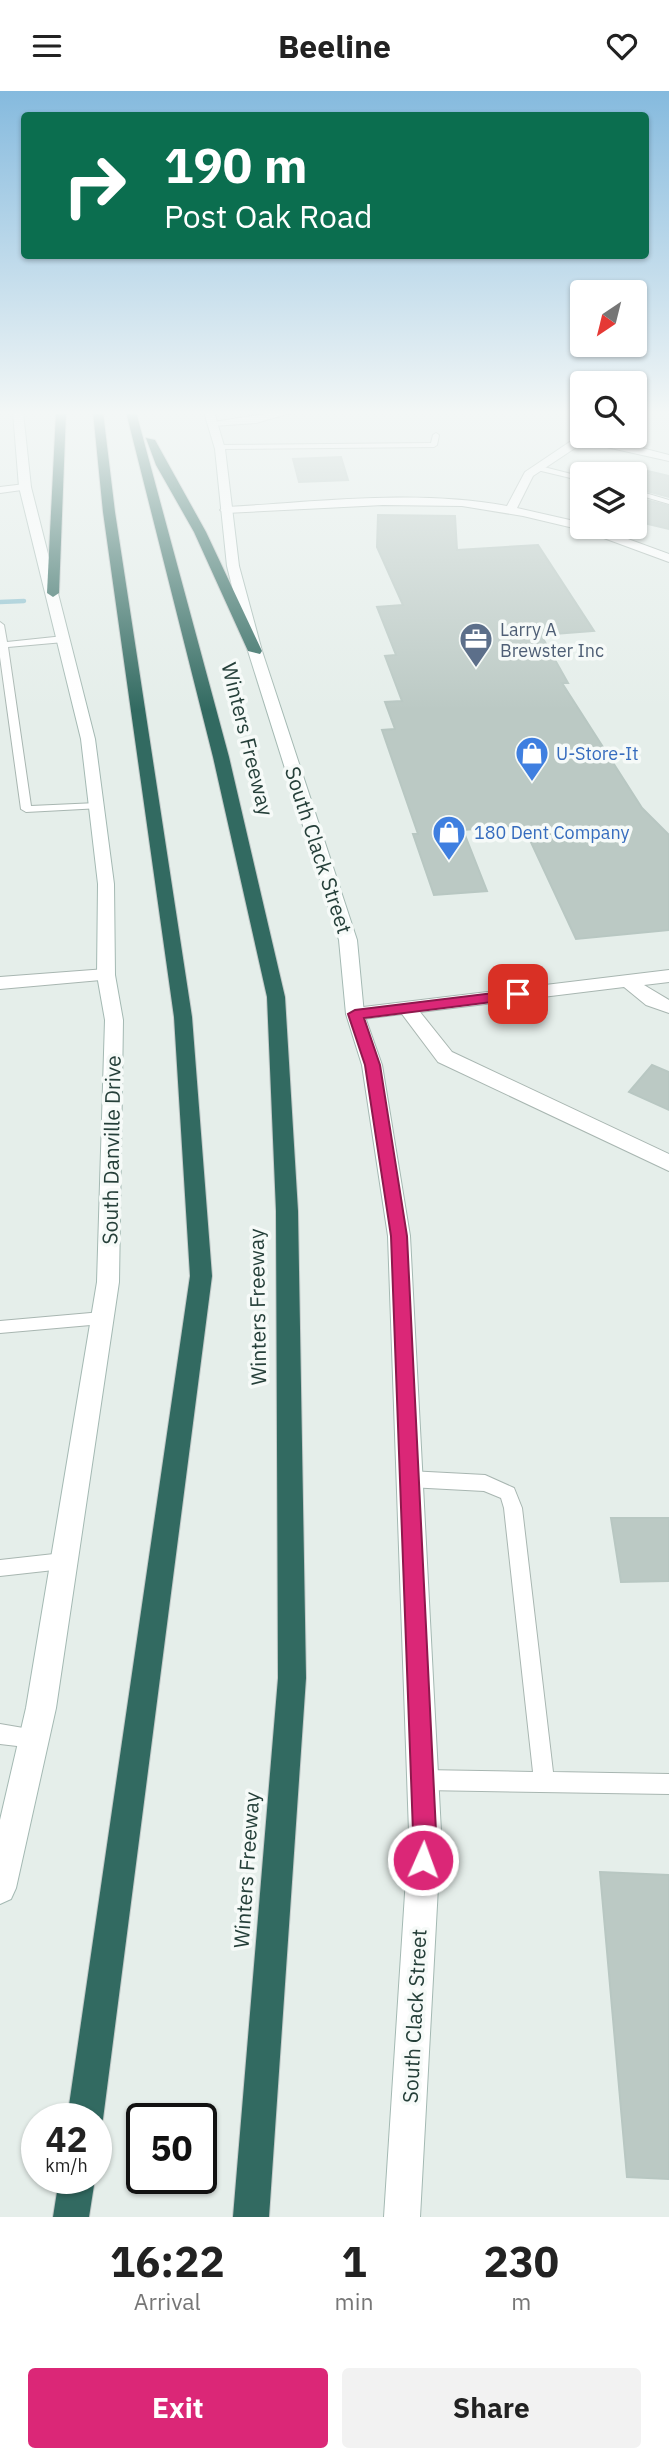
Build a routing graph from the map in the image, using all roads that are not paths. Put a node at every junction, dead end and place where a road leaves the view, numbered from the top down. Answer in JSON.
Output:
{"nodes":[{"id":1,"x":31,"y":511,"type":"edge"},
{"id":2,"x":57,"y":511,"type":"edge"},
{"id":3,"x":109,"y":511,"type":"edge"},
{"id":4,"x":157,"y":511,"type":"edge"},
{"id":5,"x":188,"y":511,"type":"edge"},
{"id":6,"x":226,"y":511,"type":"edge"},
{"id":7,"x":504,"y":511,"type":"edge"},
{"id":8,"x":509,"y":512,"type":"joint"},
{"id":9,"x":669,"y":558,"type":"edge"},
{"id":10,"x":53,"y":593,"type":"junction"},
{"id":11,"x":0,"y":625,"type":"edge"},
{"id":12,"x":64,"y":639,"type":"junction"},
{"id":13,"x":2,"y":645,"type":"edge"},
{"id":14,"x":255,"y":651,"type":"junction"},
{"id":15,"x":97,"y":806,"type":"junction"},
{"id":16,"x":106,"y":975,"type":"junction"},
{"id":17,"x":669,"y":976,"type":"edge"},
{"id":18,"x":628,"y":981,"type":"junction"},
{"id":19,"x":0,"y":983,"type":"edge"},
{"id":20,"x":669,"y":1007,"type":"edge"},
{"id":21,"x":407,"y":1008,"type":"junction"},
{"id":22,"x":355,"y":1014,"type":"junction"},
{"id":23,"x":669,"y":1163,"type":"edge"},
{"id":24,"x":102,"y":1318,"type":"junction"},
{"id":25,"x":0,"y":1327,"type":"edge"},
{"id":26,"x":410,"y":1479,"type":"junction"},
{"id":27,"x":63,"y":1561,"type":"junction"},
{"id":28,"x":0,"y":1567,"type":"edge"},
{"id":29,"x":0,"y":1734,"type":"edge"},
{"id":30,"x":34,"y":1738,"type":"junction"},
{"id":31,"x":422,"y":1780,"type":"junction"},
{"id":32,"x":544,"y":1782,"type":"junction"},
{"id":33,"x":669,"y":1784,"type":"edge"},
{"id":34,"x":0,"y":1888,"type":"edge"},
{"id":35,"x":87,"y":2103,"type":"edge"},
{"id":36,"x":74,"y":2194,"type":"edge"},
{"id":37,"x":71,"y":2217,"type":"edge"},
{"id":38,"x":251,"y":2217,"type":"edge"},
{"id":39,"x":402,"y":2217,"type":"edge"}],
"edges":[{"from":1,"to":10,"type":"main road","name":"South Danville Drive"},
{"from":2,"to":10,"type":"highway"},
{"from":3,"to":35,"type":"highway"},
{"from":4,"to":38,"type":"highway","name":"Winters Freeway"},
{"from":5,"to":14,"type":"highway"},
{"from":6,"to":14,"type":"main road","name":"South Clack Street"},
{"from":7,"to":8,"type":"main road"},
{"from":8,"to":9,"type":"main road"},
{"from":10,"to":12,"type":"main road","name":"South Danville Drive"},
{"from":11,"to":13,"type":"lane"},
{"from":12,"to":13,"type":"lane"},
{"from":12,"to":15,"type":"main road","name":"South Danville Drive"},
{"from":13,"to":15,"type":"lane"},
{"from":14,"to":22,"type":"main road","name":"South Clack Street"},
{"from":15,"to":16,"type":"main road","name":"South Danville Drive"},
{"from":16,"to":19,"type":"main road"},
{"from":16,"to":24,"type":"main road","name":"South Danville Drive"},
{"from":17,"to":18,"type":"main road"},
{"from":18,"to":20,"type":"main road"},
{"from":18,"to":21,"type":"main road"},
{"from":21,"to":22,"type":"main road"},
{"from":21,"to":23,"type":"main road"},
{"from":22,"to":26,"type":"main road","name":"South Clack Street"},
{"from":24,"to":25,"type":"lane"},
{"from":24,"to":27,"type":"main road","name":"South Danville Drive"},
{"from":26,"to":31,"type":"main road","name":"South Clack Street"},
{"from":26,"to":32,"type":"lane"},
{"from":27,"to":28,"type":"lane"},
{"from":27,"to":30,"type":"main road","name":"South Danville Drive"},
{"from":29,"to":30,"type":"lane"},
{"from":30,"to":34,"type":"main road","name":"South Danville Drive"},
{"from":31,"to":32,"type":"lane"},
{"from":31,"to":39,"type":"main road","name":"South Clack Street"},
{"from":32,"to":33,"type":"lane"},
{"from":36,"to":37,"type":"highway"}]}
